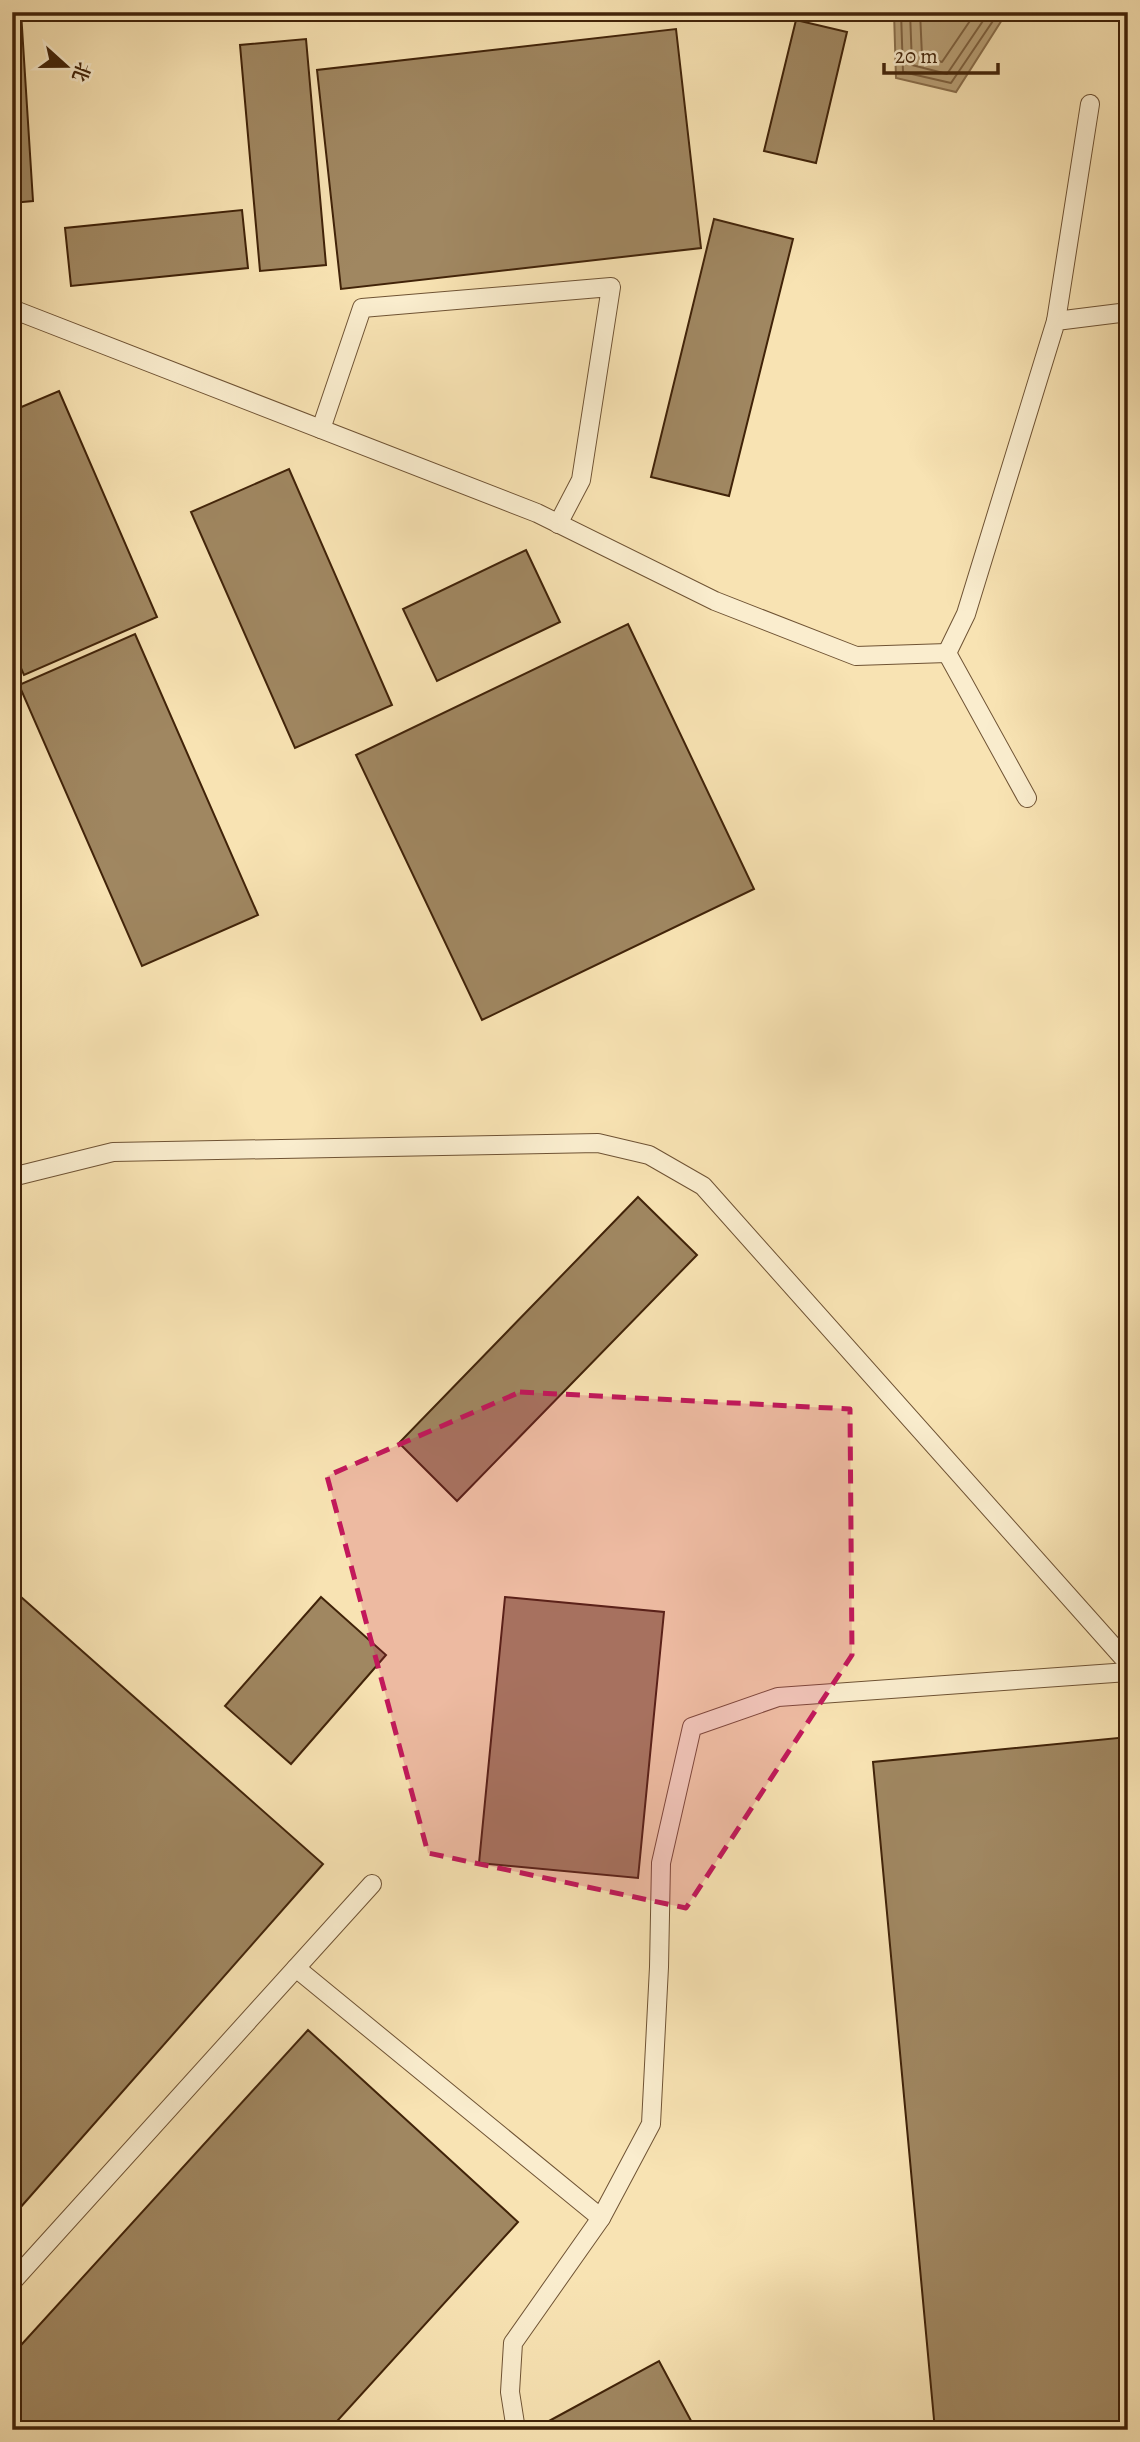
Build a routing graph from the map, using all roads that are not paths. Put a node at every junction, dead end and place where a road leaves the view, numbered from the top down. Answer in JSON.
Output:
{"nodes":[{"id":1,"x":1090,"y":104,"type":"dead end"},
{"id":2,"x":12,"y":309,"type":"edge"},
{"id":3,"x":1128,"y":312,"type":"edge"},
{"id":4,"x":1056,"y":321,"type":"junction"},
{"id":5,"x":321,"y":429,"type":"junction"},
{"id":6,"x":558,"y":524,"type":"junction"},
{"id":7,"x":947,"y":653,"type":"junction"},
{"id":8,"x":1027,"y":798,"type":"dead end"},
{"id":9,"x":12,"y":1177,"type":"edge"},
{"id":10,"x":1128,"y":1663,"type":"edge"},
{"id":11,"x":1128,"y":1672,"type":"edge"},
{"id":12,"x":372,"y":1884,"type":"dead end"},
{"id":13,"x":296,"y":1968,"type":"junction"},
{"id":14,"x":601,"y":2218,"type":"junction"},
{"id":15,"x":12,"y":2283,"type":"edge"},
{"id":16,"x":516,"y":2430,"type":"edge"}],
"edges":[{"from":1,"to":4,"type":"lane"},
{"from":2,"to":5,"type":"lane"},
{"from":3,"to":4,"type":"lane"},
{"from":4,"to":7,"type":"lane"},
{"from":5,"to":6,"type":"lane"},
{"from":5,"to":6,"type":"lane"},
{"from":6,"to":7,"type":"lane"},
{"from":7,"to":8,"type":"lane"},
{"from":9,"to":10,"type":"lane"},
{"from":11,"to":14,"type":"lane"},
{"from":12,"to":13,"type":"lane"},
{"from":13,"to":14,"type":"lane"},
{"from":13,"to":15,"type":"lane"},
{"from":14,"to":16,"type":"lane"}]}
